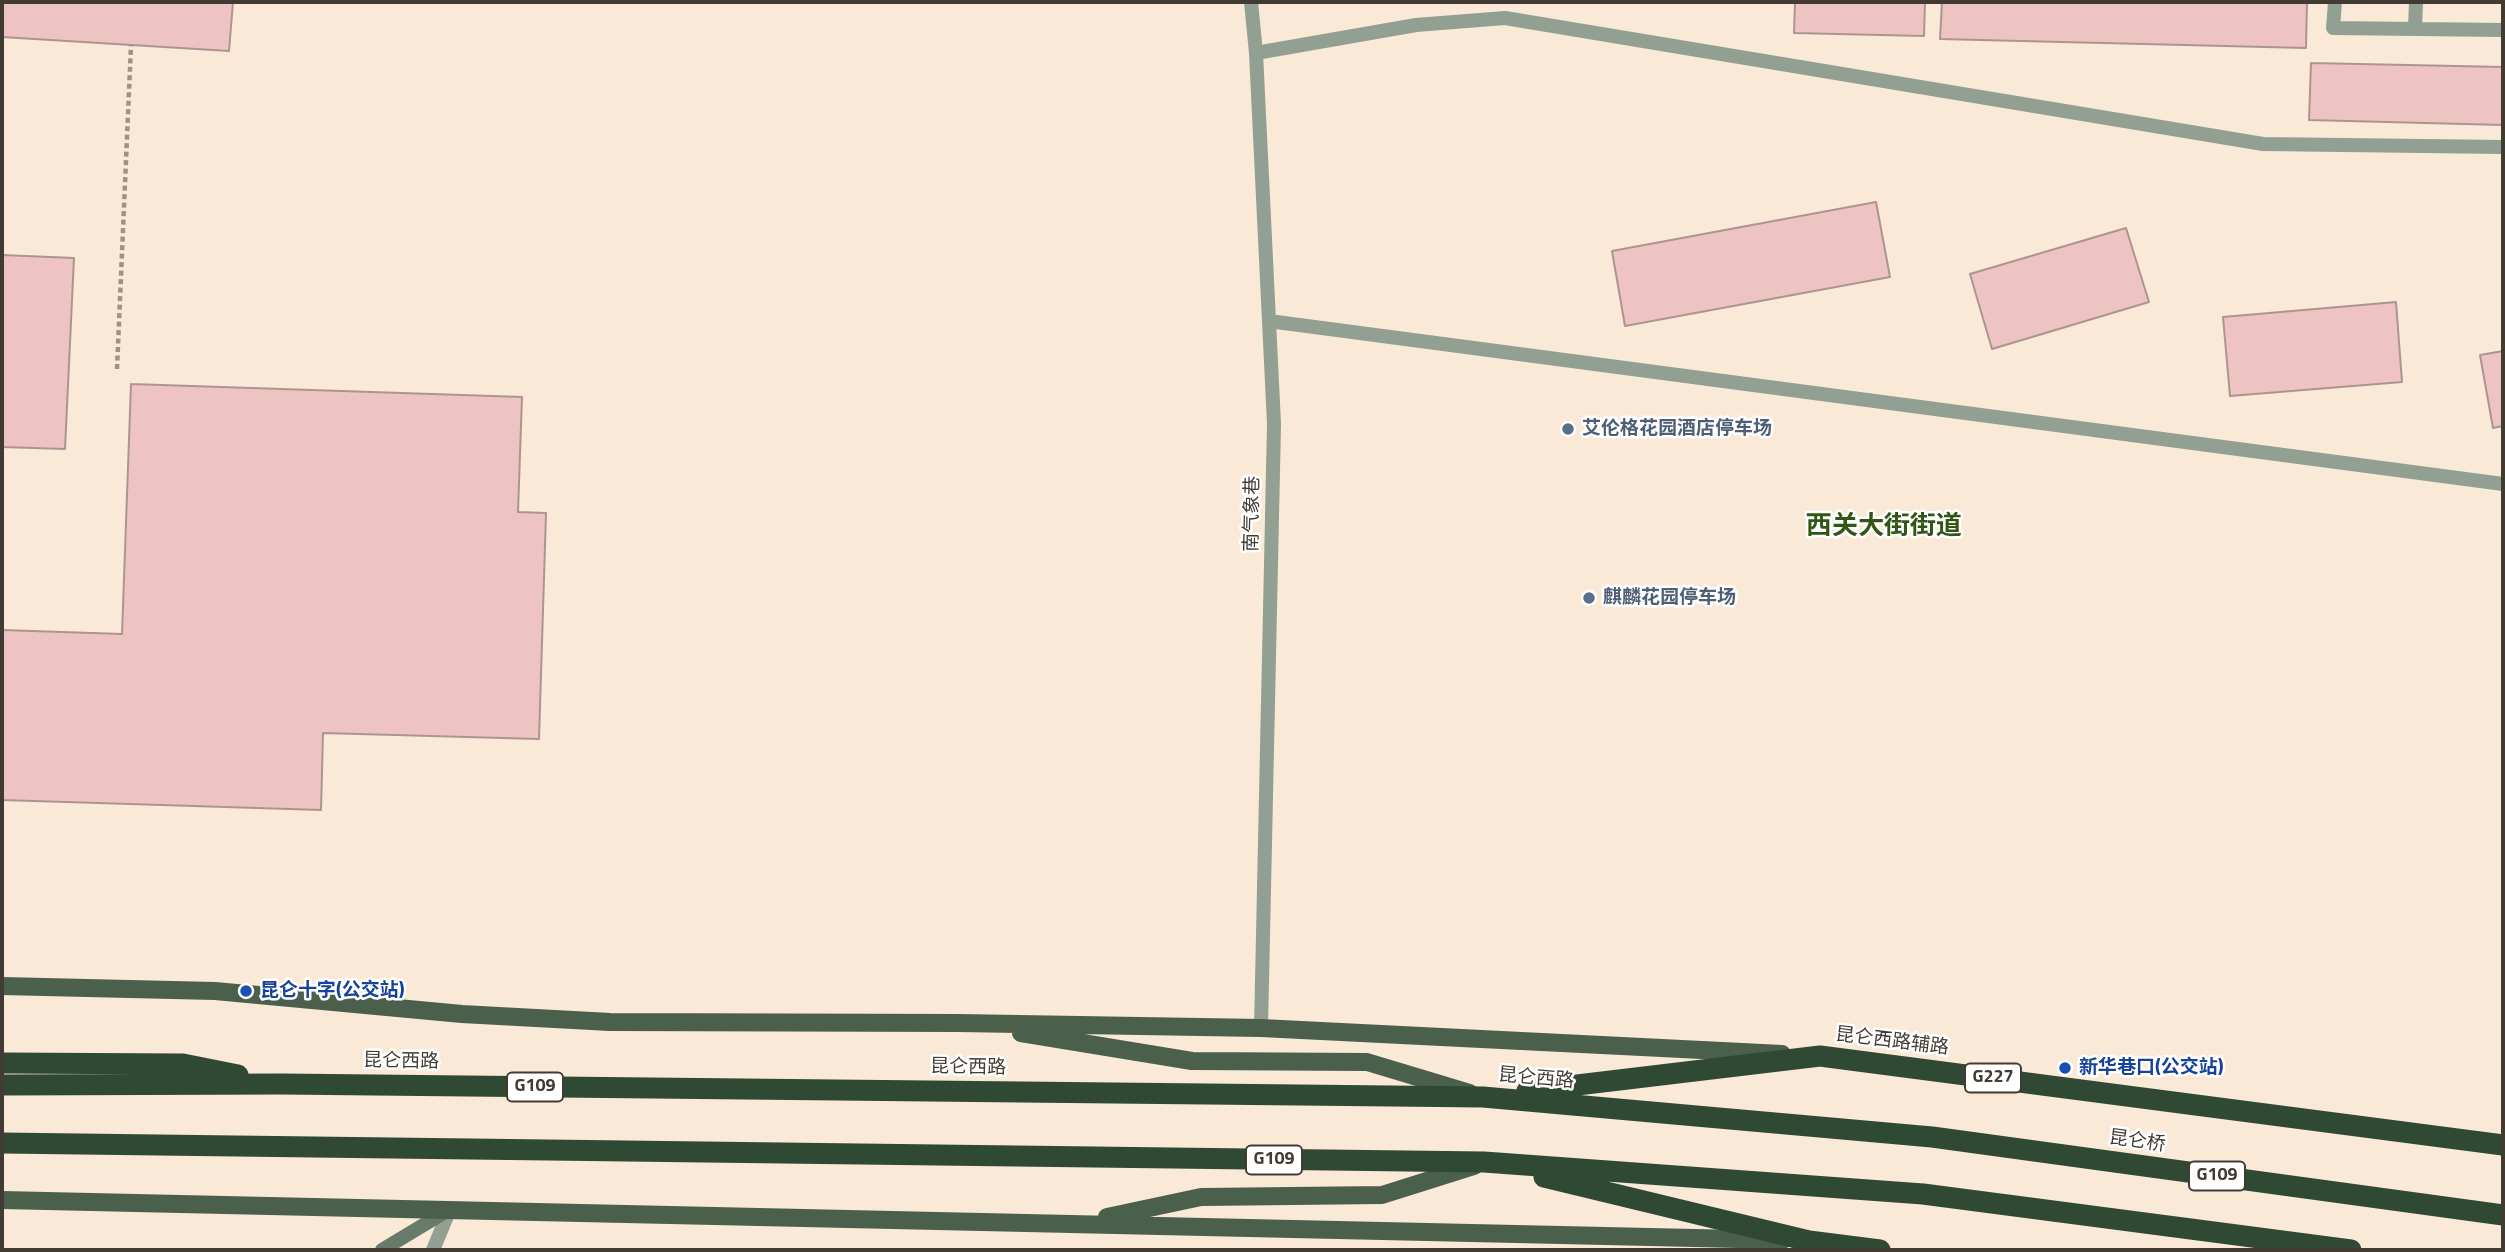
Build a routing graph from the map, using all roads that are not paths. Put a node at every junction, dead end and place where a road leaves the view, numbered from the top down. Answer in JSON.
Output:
{"nodes":[{"id":1,"x":1251,"y":2,"type":"edge"},
{"id":2,"x":1508,"y":2,"type":"edge"},
{"id":3,"x":2334,"y":2,"type":"edge"},
{"id":4,"x":2416,"y":2,"type":"edge"},
{"id":5,"x":1505,"y":18,"type":"junction"},
{"id":6,"x":2415,"y":29,"type":"junction"},
{"id":7,"x":2503,"y":30,"type":"edge"},
{"id":8,"x":1256,"y":53,"type":"junction"},
{"id":9,"x":2503,"y":147,"type":"edge"},
{"id":10,"x":1269,"y":321,"type":"junction"},
{"id":11,"x":2503,"y":484,"type":"edge"},
{"id":12,"x":2,"y":986,"type":"edge"},
{"id":13,"x":958,"y":1023,"type":"junction"},
{"id":14,"x":1261,"y":1028,"type":"junction"},
{"id":15,"x":1820,"y":1056,"type":"junction"},
{"id":16,"x":2,"y":1063,"type":"edge"},
{"id":17,"x":282,"y":1084,"type":"junction"},
{"id":18,"x":2,"y":1085,"type":"edge"},
{"id":19,"x":1483,"y":1097,"type":"junction"},
{"id":20,"x":1932,"y":1137,"type":"joint"},
{"id":21,"x":2,"y":1143,"type":"edge"},
{"id":22,"x":2503,"y":1145,"type":"edge"},
{"id":23,"x":1484,"y":1163,"type":"junction"},
{"id":24,"x":2,"y":1199,"type":"edge"},
{"id":25,"x":450,"y":1209,"type":"junction"},
{"id":26,"x":2503,"y":1215,"type":"edge"},
{"id":27,"x":1076,"y":1223,"type":"junction"},
{"id":28,"x":1809,"y":1241,"type":"junction"},
{"id":29,"x":1565,"y":1242,"type":"edge"},
{"id":30,"x":382,"y":1250,"type":"edge"},
{"id":31,"x":433,"y":1250,"type":"edge"},
{"id":32,"x":1880,"y":1250,"type":"edge"},
{"id":33,"x":2351,"y":1250,"type":"edge"}],
"edges":[{"from":1,"to":8,"type":"street","name":"南气象巷"},
{"from":2,"to":5,"type":"street"},
{"from":3,"to":6,"type":"street"},
{"from":4,"to":6,"type":"street"},
{"from":5,"to":8,"type":"street"},
{"from":5,"to":9,"type":"street"},
{"from":6,"to":7,"type":"street"},
{"from":8,"to":10,"type":"street","name":"南气象巷"},
{"from":10,"to":11,"type":"street"},
{"from":10,"to":14,"type":"street","name":"南气象巷"},
{"from":12,"to":13,"type":"main road"},
{"from":13,"to":14,"type":"main road"},
{"from":13,"to":19,"type":"main road"},
{"from":14,"to":15,"type":"main road"},
{"from":15,"to":19,"type":"highway","name":"昆仑西路辅路","number":"G227"},
{"from":15,"to":22,"type":"highway","name":"昆仑西路辅路","number":"G227"},
{"from":16,"to":17,"type":"highway"},
{"from":17,"to":18,"type":"highway","name":"昆仑西路","number":"G109"},
{"from":17,"to":19,"type":"highway","name":"昆仑西路","number":"G109"},
{"from":19,"to":20,"type":"highway","name":"昆仑西路","number":"G109"},
{"from":20,"to":26,"type":"highway","name":"昆仑桥","number":"G109"},
{"from":21,"to":23,"type":"highway","number":"G109"},
{"from":23,"to":27,"type":"main road"},
{"from":23,"to":28,"type":"highway"},
{"from":23,"to":33,"type":"highway","number":"G109"},
{"from":24,"to":25,"type":"main road"},
{"from":25,"to":27,"type":"main road"},
{"from":25,"to":30,"type":"street"},
{"from":25,"to":31,"type":"street"},
{"from":27,"to":29,"type":"main road"},
{"from":28,"to":29,"type":"main road"},
{"from":28,"to":32,"type":"highway"}]}
